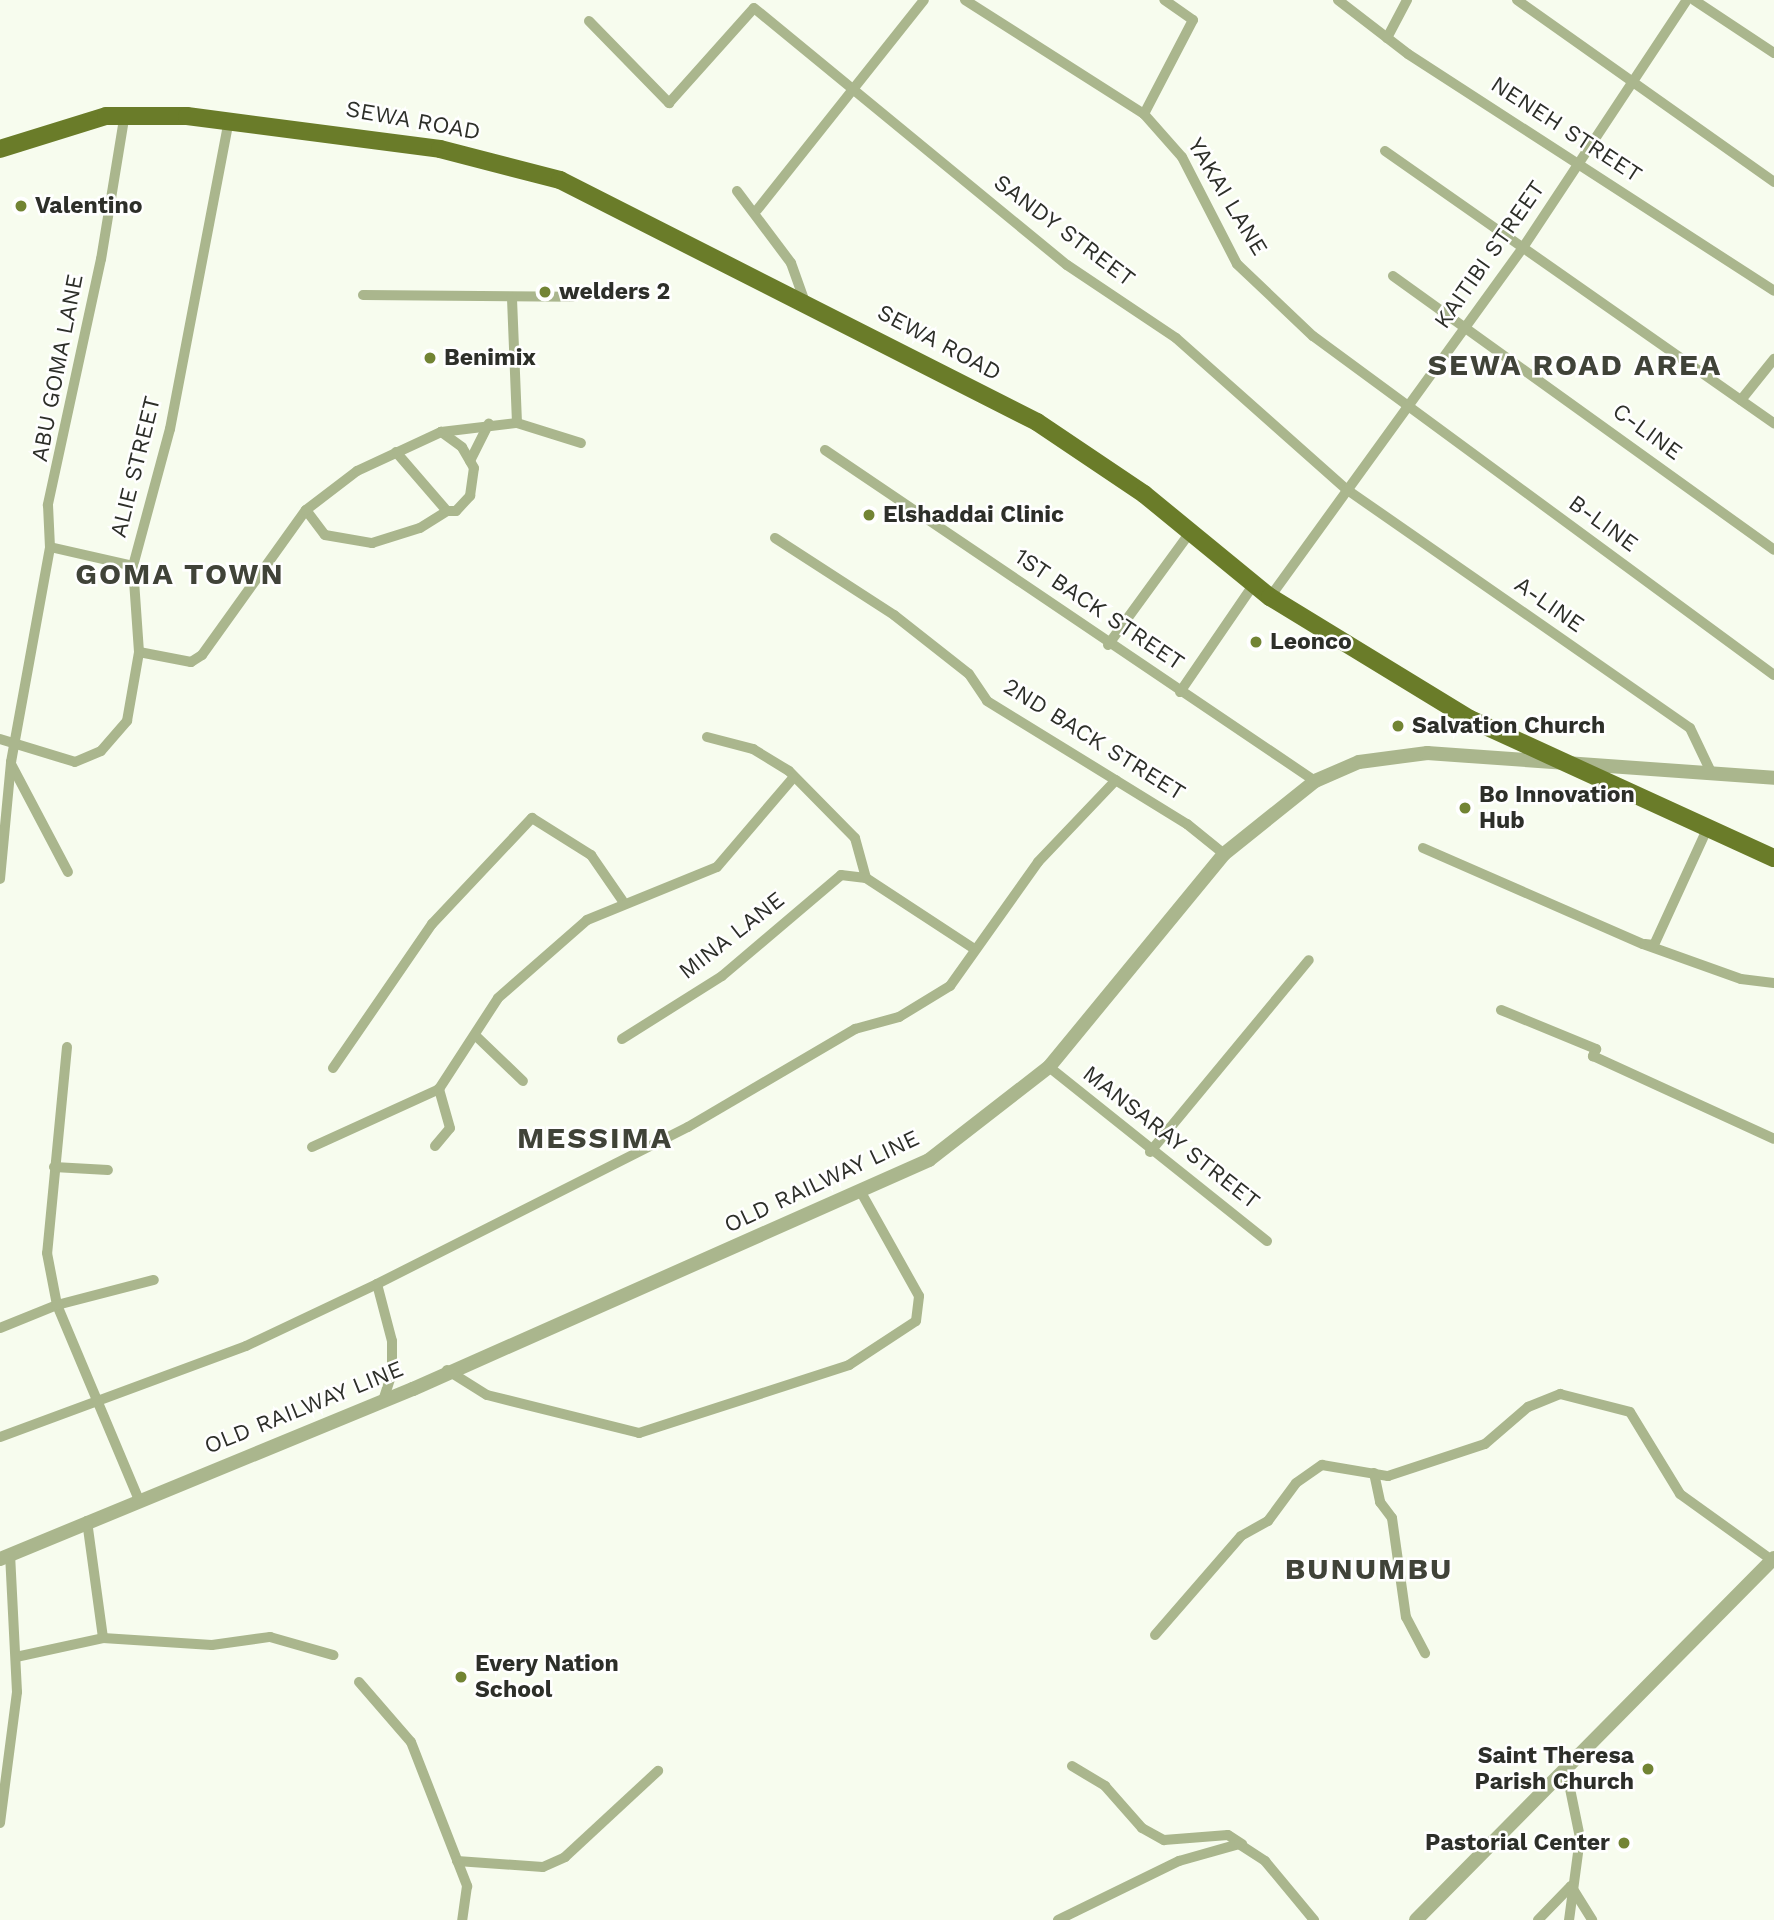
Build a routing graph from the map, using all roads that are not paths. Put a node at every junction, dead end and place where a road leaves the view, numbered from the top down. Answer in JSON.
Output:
{"nodes":[{"id":1,"x":923,"y":0,"type":"edge"},
{"id":2,"x":965,"y":0,"type":"edge"},
{"id":3,"x":1164,"y":0,"type":"edge"},
{"id":4,"x":1338,"y":0,"type":"edge"},
{"id":5,"x":1406,"y":0,"type":"edge"},
{"id":6,"x":1517,"y":0,"type":"edge"},
{"id":7,"x":1686,"y":1,"type":"edge"},
{"id":8,"x":589,"y":22,"type":"dead end"},
{"id":9,"x":1387,"y":38,"type":"junction"},
{"id":10,"x":1774,"y":53,"type":"edge"},
{"id":11,"x":1631,"y":82,"type":"junction"},
{"id":12,"x":855,"y":90,"type":"junction"},
{"id":13,"x":125,"y":113,"type":"junction"},
{"id":14,"x":1144,"y":114,"type":"junction"},
{"id":15,"x":229,"y":120,"type":"junction"},
{"id":16,"x":0,"y":149,"type":"edge"},
{"id":17,"x":1385,"y":151,"type":"dead end"},
{"id":18,"x":1579,"y":163,"type":"junction"},
{"id":19,"x":1774,"y":181,"type":"edge"},
{"id":20,"x":737,"y":191,"type":"dead end"},
{"id":21,"x":757,"y":210,"type":"junction"},
{"id":22,"x":1522,"y":248,"type":"junction"},
{"id":23,"x":1393,"y":276,"type":"dead end"},
{"id":24,"x":1774,"y":290,"type":"edge"},
{"id":25,"x":363,"y":295,"type":"dead end"},
{"id":26,"x":512,"y":297,"type":"junction"},
{"id":27,"x":572,"y":297,"type":"dead end"},
{"id":28,"x":805,"y":302,"type":"junction"},
{"id":29,"x":1466,"y":327,"type":"junction"},
{"id":30,"x":1774,"y":359,"type":"edge"},
{"id":31,"x":1741,"y":400,"type":"junction"},
{"id":32,"x":1408,"y":407,"type":"junction"},
{"id":33,"x":489,"y":423,"type":"junction"},
{"id":34,"x":517,"y":423,"type":"junction"},
{"id":35,"x":1774,"y":423,"type":"edge"},
{"id":36,"x":441,"y":432,"type":"junction"},
{"id":37,"x":581,"y":443,"type":"dead end"},
{"id":38,"x":825,"y":450,"type":"dead end"},
{"id":39,"x":396,"y":452,"type":"junction"},
{"id":40,"x":470,"y":461,"type":"junction"},
{"id":41,"x":1346,"y":489,"type":"junction"},
{"id":42,"x":306,"y":510,"type":"junction"},
{"id":43,"x":447,"y":511,"type":"junction"},
{"id":44,"x":1189,"y":534,"type":"junction"},
{"id":45,"x":775,"y":538,"type":"dead end"},
{"id":46,"x":50,"y":547,"type":"junction"},
{"id":47,"x":1774,"y":550,"type":"edge"},
{"id":48,"x":133,"y":566,"type":"junction"},
{"id":49,"x":1254,"y":584,"type":"junction"},
{"id":50,"x":1269,"y":597,"type":"junction"},
{"id":51,"x":1108,"y":645,"type":"junction"},
{"id":52,"x":139,"y":652,"type":"junction"},
{"id":53,"x":1774,"y":675,"type":"edge"},
{"id":54,"x":1180,"y":691,"type":"junction"},
{"id":55,"x":707,"y":737,"type":"dead end"},
{"id":56,"x":0,"y":739,"type":"edge"},
{"id":57,"x":14,"y":741,"type":"junction"},
{"id":58,"x":11,"y":762,"type":"junction"},
{"id":59,"x":1563,"y":765,"type":"junction"},
{"id":60,"x":1710,"y":770,"type":"junction"},
{"id":61,"x":793,"y":778,"type":"junction"},
{"id":62,"x":1774,"y":778,"type":"edge"},
{"id":63,"x":1116,"y":780,"type":"junction"},
{"id":64,"x":1315,"y":781,"type":"junction"},
{"id":65,"x":1709,"y":825,"type":"junction"},
{"id":66,"x":1423,"y":848,"type":"dead end"},
{"id":67,"x":1224,"y":853,"type":"junction"},
{"id":68,"x":1774,"y":858,"type":"edge"},
{"id":69,"x":68,"y":872,"type":"dead end"},
{"id":70,"x":866,"y":878,"type":"junction"},
{"id":71,"x":0,"y":879,"type":"edge"},
{"id":72,"x":622,"y":900,"type":"junction"},
{"id":73,"x":1643,"y":944,"type":"junction"},
{"id":74,"x":973,"y":948,"type":"junction"},
{"id":75,"x":1309,"y":960,"type":"dead end"},
{"id":76,"x":1774,"y":982,"type":"edge"},
{"id":77,"x":1501,"y":1010,"type":"dead end"},
{"id":78,"x":477,"y":1036,"type":"junction"},
{"id":79,"x":622,"y":1039,"type":"dead end"},
{"id":80,"x":67,"y":1047,"type":"dead end"},
{"id":81,"x":1049,"y":1067,"type":"junction"},
{"id":82,"x":333,"y":1068,"type":"dead end"},
{"id":83,"x":523,"y":1081,"type":"dead end"},
{"id":84,"x":439,"y":1088,"type":"junction"},
{"id":85,"x":1774,"y":1139,"type":"edge"},
{"id":86,"x":435,"y":1146,"type":"dead end"},
{"id":87,"x":312,"y":1147,"type":"dead end"},
{"id":88,"x":1150,"y":1152,"type":"junction"},
{"id":89,"x":54,"y":1167,"type":"junction"},
{"id":90,"x":108,"y":1170,"type":"dead end"},
{"id":91,"x":862,"y":1194,"type":"junction"},
{"id":92,"x":1267,"y":1241,"type":"dead end"},
{"id":93,"x":153,"y":1280,"type":"dead end"},
{"id":94,"x":377,"y":1284,"type":"junction"},
{"id":95,"x":57,"y":1305,"type":"junction"},
{"id":96,"x":0,"y":1328,"type":"edge"},
{"id":97,"x":447,"y":1370,"type":"junction"},
{"id":98,"x":99,"y":1401,"type":"junction"},
{"id":99,"x":383,"y":1401,"type":"junction"},
{"id":100,"x":0,"y":1437,"type":"edge"},
{"id":101,"x":1374,"y":1473,"type":"junction"},
{"id":102,"x":138,"y":1498,"type":"junction"},
{"id":103,"x":87,"y":1521,"type":"junction"},
{"id":104,"x":5,"y":1557,"type":"edge"},
{"id":105,"x":1773,"y":1559,"type":"edge"},
{"id":106,"x":1155,"y":1635,"type":"dead end"},
{"id":107,"x":103,"y":1638,"type":"junction"},
{"id":108,"x":1425,"y":1653,"type":"dead end"},
{"id":109,"x":333,"y":1655,"type":"dead end"},
{"id":110,"x":16,"y":1657,"type":"junction"},
{"id":111,"x":359,"y":1682,"type":"dead end"},
{"id":112,"x":1072,"y":1766,"type":"dead end"},
{"id":113,"x":1566,"y":1769,"type":"junction"},
{"id":114,"x":658,"y":1771,"type":"dead end"},
{"id":115,"x":3,"y":1783,"type":"edge"},
{"id":116,"x":0,"y":1823,"type":"edge"},
{"id":117,"x":1253,"y":1851,"type":"junction"},
{"id":118,"x":457,"y":1861,"type":"junction"},
{"id":119,"x":1571,"y":1886,"type":"junction"},
{"id":120,"x":461,"y":1920,"type":"edge"},
{"id":121,"x":1058,"y":1920,"type":"edge"},
{"id":122,"x":1314,"y":1920,"type":"edge"},
{"id":123,"x":1416,"y":1920,"type":"edge"},
{"id":124,"x":1538,"y":1920,"type":"edge"},
{"id":125,"x":1569,"y":1920,"type":"edge"},
{"id":126,"x":1592,"y":1920,"type":"edge"}],
"edges":[{"from":1,"to":12,"type":"street"},
{"from":2,"to":14,"type":"street","name":"YAKAI LANE"},
{"from":3,"to":14,"type":"street"},
{"from":4,"to":9,"type":"street","name":"NENEH STREET"},
{"from":5,"to":9,"type":"street"},
{"from":6,"to":11,"type":"street"},
{"from":7,"to":10,"type":"street"},
{"from":7,"to":11,"type":"street","name":"KAITIBI STREET"},
{"from":8,"to":12,"type":"street","name":"SANDY STREET"},
{"from":9,"to":18,"type":"street","name":"NENEH STREET"},
{"from":11,"to":18,"type":"street","name":"KAITIBI STREET"},
{"from":11,"to":19,"type":"street"},
{"from":12,"to":21,"type":"street"},
{"from":12,"to":41,"type":"street","name":"SANDY STREET"},
{"from":13,"to":15,"type":"main road","name":"SEWA ROAD"},
{"from":13,"to":16,"type":"main road","name":"SEWA ROAD"},
{"from":13,"to":46,"type":"street","name":"ABU GOMA LANE"},
{"from":14,"to":32,"type":"street","name":"YAKAI LANE"},
{"from":15,"to":28,"type":"main road","name":"SEWA ROAD"},
{"from":15,"to":48,"type":"street","name":"ALIE STREET"},
{"from":17,"to":22,"type":"street"},
{"from":18,"to":22,"type":"street","name":"KAITIBI STREET"},
{"from":18,"to":24,"type":"street","name":"NENEH STREET"},
{"from":20,"to":21,"type":"street"},
{"from":21,"to":28,"type":"street"},
{"from":22,"to":29,"type":"street","name":"KAITIBI STREET"},
{"from":22,"to":31,"type":"street"},
{"from":23,"to":29,"type":"street","name":"C-LINE"},
{"from":25,"to":26,"type":"street"},
{"from":26,"to":27,"type":"street"},
{"from":26,"to":34,"type":"street"},
{"from":28,"to":44,"type":"main road","name":"SEWA ROAD"},
{"from":29,"to":32,"type":"street","name":"KAITIBI STREET"},
{"from":29,"to":47,"type":"street","name":"C-LINE"},
{"from":30,"to":31,"type":"street"},
{"from":31,"to":35,"type":"street"},
{"from":32,"to":41,"type":"street","name":"KAITIBI STREET"},
{"from":32,"to":53,"type":"street","name":"B-LINE"},
{"from":33,"to":34,"type":"street"},
{"from":33,"to":36,"type":"street"},
{"from":33,"to":40,"type":"street"},
{"from":34,"to":37,"type":"street"},
{"from":36,"to":39,"type":"street"},
{"from":36,"to":40,"type":"street"},
{"from":38,"to":51,"type":"street","name":"1ST BACK STREET"},
{"from":39,"to":42,"type":"street"},
{"from":39,"to":43,"type":"street"},
{"from":40,"to":43,"type":"street"},
{"from":41,"to":50,"type":"street","name":"KAITIBI STREET"},
{"from":41,"to":60,"type":"street","name":"A-LINE"},
{"from":42,"to":43,"type":"street"},
{"from":42,"to":52,"type":"street"},
{"from":44,"to":49,"type":"main road","name":"SEWA ROAD"},
{"from":44,"to":51,"type":"street"},
{"from":45,"to":63,"type":"street","name":"2ND BACK STREET"},
{"from":46,"to":48,"type":"street"},
{"from":46,"to":57,"type":"street","name":"ABU GOMA LANE"},
{"from":48,"to":52,"type":"street","name":"ALIE STREET"},
{"from":49,"to":50,"type":"main road","name":"SEWA ROAD"},
{"from":49,"to":54,"type":"street"},
{"from":50,"to":59,"type":"main road","name":"SEWA ROAD"},
{"from":51,"to":54,"type":"street","name":"1ST BACK STREET"},
{"from":52,"to":57,"type":"street","name":"ALIE STREET"},
{"from":54,"to":64,"type":"street","name":"1ST BACK STREET"},
{"from":55,"to":61,"type":"street"},
{"from":56,"to":57,"type":"street","name":"ALIE STREET"},
{"from":57,"to":58,"type":"street","name":"ABU GOMA LANE"},
{"from":58,"to":69,"type":"street"},
{"from":58,"to":71,"type":"street","name":"ABU GOMA LANE"},
{"from":59,"to":60,"type":"street","name":"OLD RAILWAY LINE"},
{"from":59,"to":64,"type":"street","name":"OLD RAILWAY LINE"},
{"from":59,"to":65,"type":"main road","name":"SEWA ROAD"},
{"from":60,"to":62,"type":"street","name":"OLD RAILWAY LINE"},
{"from":61,"to":70,"type":"street"},
{"from":61,"to":72,"type":"street"},
{"from":63,"to":67,"type":"street","name":"2ND BACK STREET"},
{"from":63,"to":74,"type":"street"},
{"from":64,"to":67,"type":"street","name":"OLD RAILWAY LINE"},
{"from":65,"to":68,"type":"main road","name":"SEWA ROAD"},
{"from":65,"to":73,"type":"street"},
{"from":66,"to":73,"type":"street"},
{"from":67,"to":81,"type":"street","name":"OLD RAILWAY LINE"},
{"from":70,"to":74,"type":"street"},
{"from":70,"to":79,"type":"street","name":"MINA LANE"},
{"from":72,"to":78,"type":"street"},
{"from":72,"to":82,"type":"street"},
{"from":73,"to":76,"type":"street"},
{"from":74,"to":94,"type":"street"},
{"from":75,"to":88,"type":"street"},
{"from":77,"to":85,"type":"street"},
{"from":78,"to":83,"type":"street"},
{"from":78,"to":84,"type":"street"},
{"from":80,"to":89,"type":"street"},
{"from":81,"to":88,"type":"street","name":"MANSARAY STREET"},
{"from":81,"to":91,"type":"street","name":"OLD RAILWAY LINE"},
{"from":84,"to":86,"type":"street"},
{"from":84,"to":87,"type":"street"},
{"from":88,"to":92,"type":"street","name":"MANSARAY STREET"},
{"from":89,"to":90,"type":"street"},
{"from":89,"to":95,"type":"street"},
{"from":91,"to":97,"type":"street","name":"OLD RAILWAY LINE"},
{"from":91,"to":97,"type":"street"},
{"from":93,"to":95,"type":"street"},
{"from":94,"to":98,"type":"street"},
{"from":94,"to":99,"type":"street"},
{"from":95,"to":96,"type":"street"},
{"from":95,"to":98,"type":"street"},
{"from":97,"to":99,"type":"street","name":"OLD RAILWAY LINE"},
{"from":98,"to":100,"type":"street"},
{"from":98,"to":102,"type":"street"},
{"from":99,"to":102,"type":"street","name":"OLD RAILWAY LINE"},
{"from":101,"to":105,"type":"street"},
{"from":101,"to":106,"type":"street"},
{"from":101,"to":108,"type":"street"},
{"from":102,"to":103,"type":"street","name":"OLD RAILWAY LINE"},
{"from":103,"to":104,"type":"street","name":"OLD RAILWAY LINE"},
{"from":103,"to":107,"type":"street"},
{"from":104,"to":110,"type":"street"},
{"from":105,"to":113,"type":"street"},
{"from":107,"to":109,"type":"street"},
{"from":107,"to":110,"type":"street"},
{"from":110,"to":115,"type":"street"},
{"from":111,"to":118,"type":"street"},
{"from":112,"to":117,"type":"street"},
{"from":113,"to":119,"type":"street"},
{"from":113,"to":123,"type":"street"},
{"from":114,"to":118,"type":"street"},
{"from":115,"to":116,"type":"street"},
{"from":117,"to":121,"type":"street"},
{"from":117,"to":122,"type":"street"},
{"from":118,"to":120,"type":"street"},
{"from":119,"to":124,"type":"street"},
{"from":119,"to":125,"type":"street"},
{"from":119,"to":126,"type":"street"}]}
